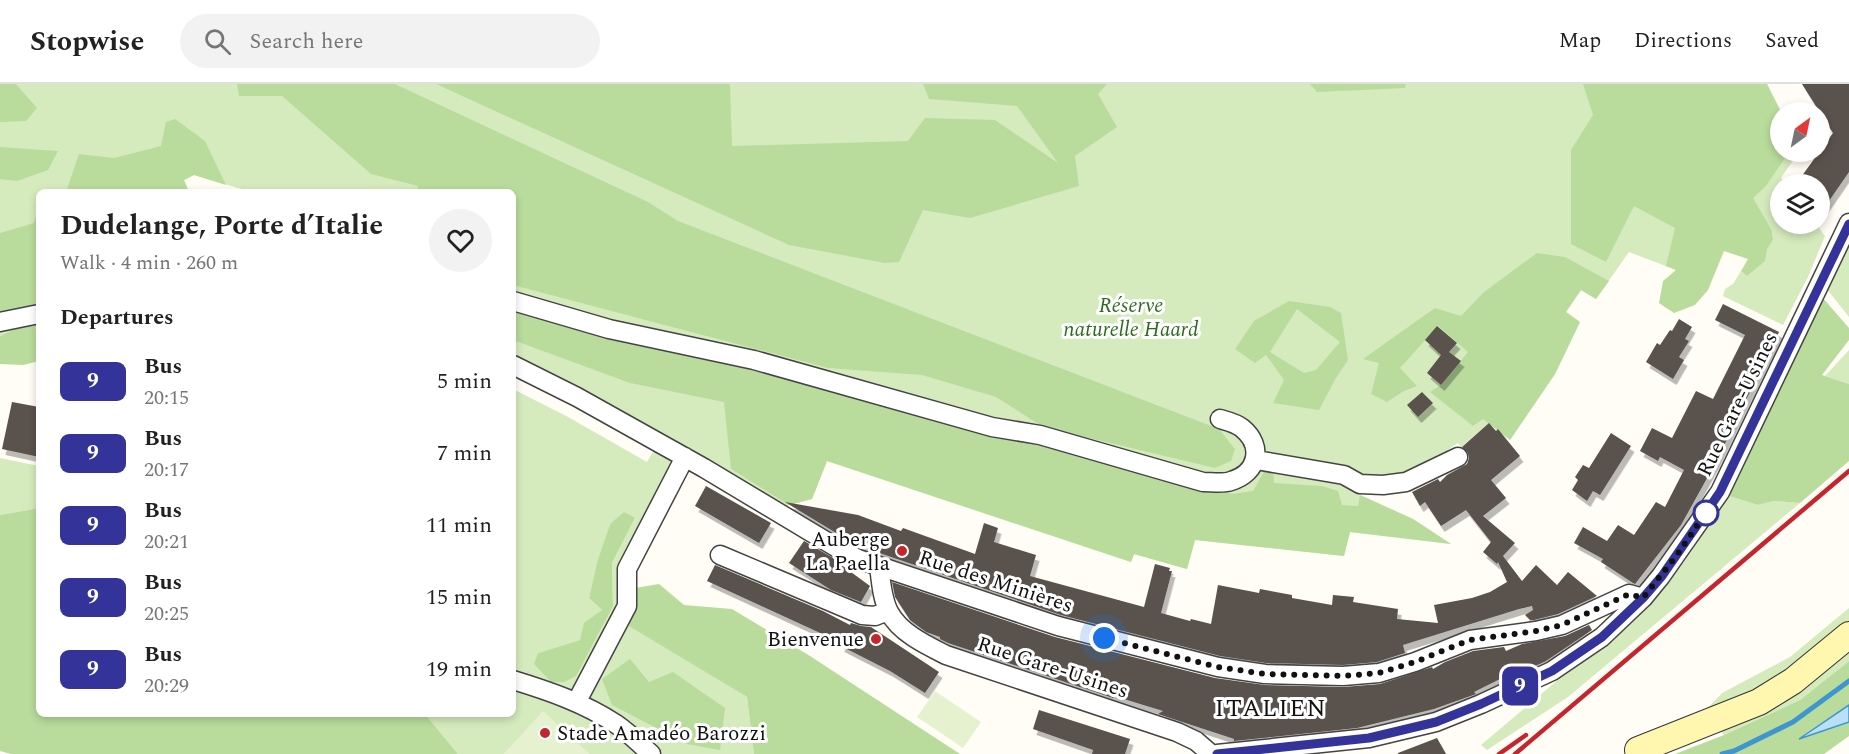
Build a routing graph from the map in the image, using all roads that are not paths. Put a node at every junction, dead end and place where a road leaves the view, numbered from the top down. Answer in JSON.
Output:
{"nodes":[{"id":1,"x":1849,"y":224,"type":"edge"},
{"id":2,"x":516,"y":302,"type":"edge"},
{"id":3,"x":36,"y":315,"type":"edge"},
{"id":4,"x":0,"y":322,"type":"edge"},
{"id":5,"x":516,"y":366,"type":"edge"},
{"id":6,"x":1220,"y":419,"type":"dead end"},
{"id":7,"x":1458,"y":457,"type":"dead end"},
{"id":8,"x":685,"y":458,"type":"junction"},
{"id":9,"x":1256,"y":460,"type":"junction"},
{"id":10,"x":720,"y":555,"type":"dead end"},
{"id":11,"x":879,"y":566,"type":"junction"},
{"id":12,"x":1643,"y":598,"type":"junction"},
{"id":13,"x":888,"y":611,"type":"junction"},
{"id":14,"x":1849,"y":635,"type":"edge"},
{"id":15,"x":516,"y":681,"type":"edge"},
{"id":16,"x":576,"y":701,"type":"junction"},
{"id":17,"x":1638,"y":750,"type":"dead end"},
{"id":18,"x":651,"y":754,"type":"edge"},
{"id":19,"x":1211,"y":754,"type":"edge"},
{"id":20,"x":1217,"y":754,"type":"edge"}],
"edges":[{"from":1,"to":12,"type":"street","name":"Rue Gare-Usines"},
{"from":2,"to":9,"type":"street"},
{"from":3,"to":4,"type":"street"},
{"from":5,"to":8,"type":"street","name":"Rue des Minières"},
{"from":6,"to":9,"type":"street"},
{"from":7,"to":9,"type":"street"},
{"from":8,"to":11,"type":"street","name":"Rue des Minières"},
{"from":8,"to":16,"type":"street"},
{"from":10,"to":13,"type":"street"},
{"from":11,"to":12,"type":"street","name":"Rue des Minières"},
{"from":11,"to":13,"type":"street"},
{"from":12,"to":20,"type":"street","name":"Rue Gare-Usines"},
{"from":13,"to":19,"type":"street","name":"Rue Gare-Usines"},
{"from":14,"to":17,"type":"main road"},
{"from":15,"to":16,"type":"street"},
{"from":16,"to":18,"type":"street"}]}
